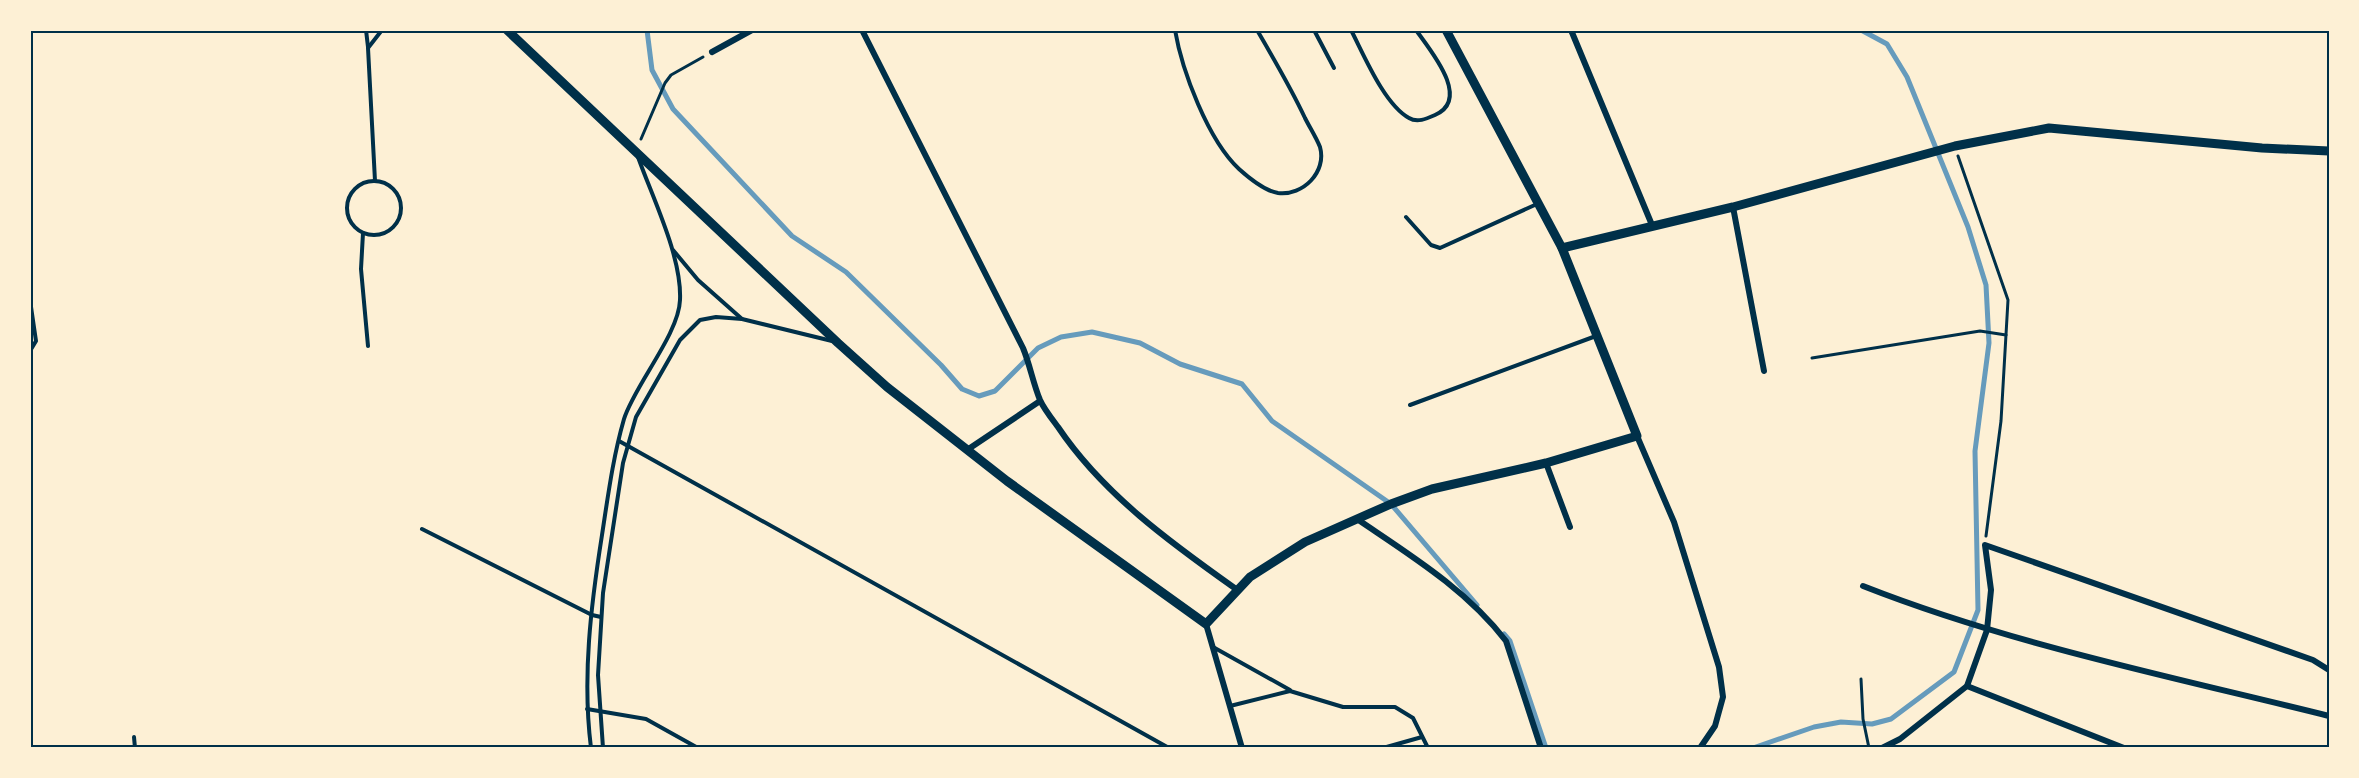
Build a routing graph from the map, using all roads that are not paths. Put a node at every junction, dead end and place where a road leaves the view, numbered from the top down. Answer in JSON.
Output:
{"nodes":[{"id":1,"x":366,"y":30,"type":"edge"},
{"id":2,"x":382,"y":30,"type":"edge"},
{"id":3,"x":507,"y":30,"type":"edge"},
{"id":4,"x":752,"y":30,"type":"edge"},
{"id":5,"x":862,"y":30,"type":"edge"},
{"id":6,"x":1175,"y":30,"type":"edge"},
{"id":7,"x":1257,"y":30,"type":"edge"},
{"id":8,"x":1314,"y":30,"type":"edge"},
{"id":9,"x":1351,"y":30,"type":"edge"},
{"id":10,"x":1416,"y":30,"type":"edge"},
{"id":11,"x":1446,"y":30,"type":"edge"},
{"id":12,"x":1570,"y":30,"type":"edge"},
{"id":13,"x":368,"y":48,"type":"junction"},
{"id":14,"x":712,"y":51,"type":"road end"},
{"id":15,"x":1334,"y":68,"type":"dead end"},
{"id":16,"x":636,"y":151,"type":"junction"},
{"id":17,"x":2329,"y":151,"type":"edge"},
{"id":18,"x":375,"y":181,"type":"junction"},
{"id":19,"x":1537,"y":204,"type":"junction"},
{"id":20,"x":1733,"y":207,"type":"junction"},
{"id":21,"x":1406,"y":217,"type":"dead end"},
{"id":22,"x":1652,"y":225,"type":"junction"},
{"id":23,"x":363,"y":233,"type":"junction"},
{"id":24,"x":1562,"y":248,"type":"junction"},
{"id":25,"x":672,"y":249,"type":"junction"},
{"id":26,"x":30,"y":300,"type":"edge"},
{"id":27,"x":31,"y":314,"type":"edge"},
{"id":28,"x":742,"y":319,"type":"junction"},
{"id":29,"x":1597,"y":336,"type":"junction"},
{"id":30,"x":838,"y":343,"type":"junction"},
{"id":31,"x":368,"y":346,"type":"dead end"},
{"id":32,"x":30,"y":351,"type":"edge"},
{"id":33,"x":1764,"y":371,"type":"dead end"},
{"id":34,"x":1040,"y":401,"type":"junction"},
{"id":35,"x":1410,"y":405,"type":"dead end"},
{"id":36,"x":1637,"y":436,"type":"junction"},
{"id":37,"x":619,"y":441,"type":"junction"},
{"id":38,"x":627,"y":445,"type":"junction"},
{"id":39,"x":967,"y":450,"type":"junction"},
{"id":40,"x":1546,"y":463,"type":"junction"},
{"id":41,"x":1357,"y":519,"type":"junction"},
{"id":42,"x":1570,"y":527,"type":"dead end"},
{"id":43,"x":422,"y":529,"type":"dead end"},
{"id":44,"x":1863,"y":586,"type":"dead end"},
{"id":45,"x":1236,"y":589,"type":"junction"},
{"id":46,"x":592,"y":615,"type":"junction"},
{"id":47,"x":601,"y":617,"type":"junction"},
{"id":48,"x":1206,"y":624,"type":"junction"},
{"id":49,"x":1987,"y":630,"type":"junction"},
{"id":50,"x":1213,"y":647,"type":"junction"},
{"id":51,"x":2329,"y":670,"type":"edge"},
{"id":52,"x":1967,"y":686,"type":"junction"},
{"id":53,"x":1290,"y":691,"type":"junction"},
{"id":54,"x":1230,"y":706,"type":"junction"},
{"id":55,"x":587,"y":709,"type":"junction"},
{"id":56,"x":601,"y":710,"type":"junction"},
{"id":57,"x":2329,"y":716,"type":"edge"},
{"id":58,"x":134,"y":736,"type":"dead end"},
{"id":59,"x":1422,"y":737,"type":"junction"},
{"id":60,"x":135,"y":748,"type":"edge"},
{"id":61,"x":591,"y":748,"type":"edge"},
{"id":62,"x":603,"y":748,"type":"edge"},
{"id":63,"x":698,"y":748,"type":"edge"},
{"id":64,"x":1169,"y":748,"type":"edge"},
{"id":65,"x":1242,"y":748,"type":"edge"},
{"id":66,"x":1383,"y":748,"type":"edge"},
{"id":67,"x":1428,"y":748,"type":"edge"},
{"id":68,"x":1541,"y":748,"type":"edge"},
{"id":69,"x":1700,"y":748,"type":"edge"},
{"id":70,"x":1882,"y":748,"type":"edge"},
{"id":71,"x":2124,"y":748,"type":"edge"}],
"edges":[{"from":1,"to":13,"type":"lane"},
{"from":2,"to":13,"type":"lane"},
{"from":3,"to":16,"type":"street"},
{"from":4,"to":14,"type":"street"},
{"from":5,"to":34,"type":"street"},
{"from":6,"to":7,"type":"lane"},
{"from":8,"to":15,"type":"lane"},
{"from":9,"to":10,"type":"lane"},
{"from":11,"to":19,"type":"street"},
{"from":12,"to":22,"type":"street"},
{"from":13,"to":18,"type":"lane"},
{"from":16,"to":25,"type":"lane"},
{"from":16,"to":30,"type":"street"},
{"from":17,"to":20,"type":"street"},
{"from":18,"to":23,"type":"lane"},
{"from":18,"to":23,"type":"lane"},
{"from":19,"to":21,"type":"lane"},
{"from":19,"to":24,"type":"street"},
{"from":20,"to":22,"type":"street"},
{"from":20,"to":33,"type":"street"},
{"from":22,"to":24,"type":"street"},
{"from":23,"to":31,"type":"lane"},
{"from":24,"to":29,"type":"street"},
{"from":25,"to":28,"type":"lane"},
{"from":25,"to":37,"type":"lane"},
{"from":26,"to":27,"type":"lane"},
{"from":27,"to":32,"type":"lane"},
{"from":28,"to":30,"type":"lane"},
{"from":28,"to":38,"type":"lane"},
{"from":29,"to":35,"type":"lane"},
{"from":29,"to":36,"type":"street"},
{"from":30,"to":39,"type":"street"},
{"from":34,"to":39,"type":"street"},
{"from":34,"to":45,"type":"street"},
{"from":36,"to":40,"type":"street"},
{"from":36,"to":69,"type":"street"},
{"from":37,"to":38,"type":"lane"},
{"from":37,"to":46,"type":"lane"},
{"from":38,"to":47,"type":"lane"},
{"from":38,"to":64,"type":"lane"},
{"from":39,"to":48,"type":"street"},
{"from":40,"to":41,"type":"street"},
{"from":40,"to":42,"type":"street"},
{"from":41,"to":45,"type":"street"},
{"from":41,"to":68,"type":"street"},
{"from":43,"to":46,"type":"lane"},
{"from":44,"to":49,"type":"street"},
{"from":45,"to":48,"type":"street"},
{"from":46,"to":47,"type":"lane"},
{"from":46,"to":55,"type":"lane"},
{"from":47,"to":56,"type":"lane"},
{"from":48,"to":50,"type":"street"},
{"from":49,"to":51,"type":"street"},
{"from":49,"to":52,"type":"street"},
{"from":49,"to":57,"type":"street"},
{"from":50,"to":53,"type":"lane"},
{"from":50,"to":54,"type":"street"},
{"from":52,"to":70,"type":"street"},
{"from":52,"to":71,"type":"street"},
{"from":53,"to":54,"type":"lane"},
{"from":53,"to":59,"type":"lane"},
{"from":54,"to":65,"type":"street"},
{"from":55,"to":56,"type":"lane"},
{"from":55,"to":61,"type":"lane"},
{"from":56,"to":62,"type":"lane"},
{"from":56,"to":63,"type":"lane"},
{"from":58,"to":60,"type":"lane"},
{"from":59,"to":66,"type":"lane"},
{"from":59,"to":67,"type":"lane"}]}
